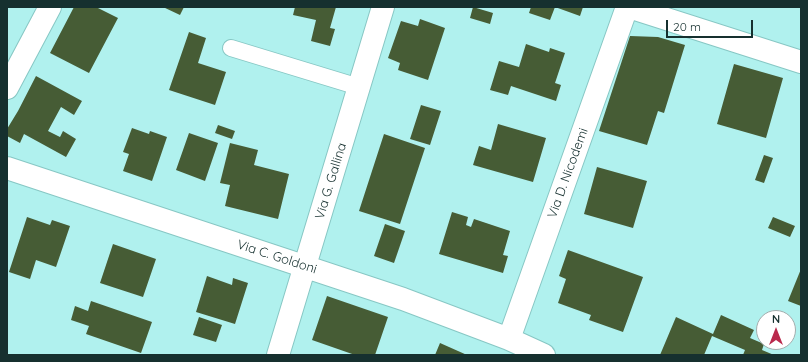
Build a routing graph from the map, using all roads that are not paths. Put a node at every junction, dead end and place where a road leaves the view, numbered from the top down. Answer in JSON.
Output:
{"nodes":[{"id":1,"x":50,"y":7,"type":"edge"},
{"id":2,"x":384,"y":7,"type":"edge"},
{"id":3,"x":628,"y":7,"type":"edge"},
{"id":4,"x":231,"y":48,"type":"dead end"},
{"id":5,"x":801,"y":62,"type":"edge"},
{"id":6,"x":359,"y":87,"type":"junction"},
{"id":7,"x":7,"y":88,"type":"edge"},
{"id":8,"x":7,"y":168,"type":"edge"},
{"id":9,"x":305,"y":266,"type":"junction"},
{"id":10,"x":509,"y":339,"type":"junction"},
{"id":11,"x":278,"y":355,"type":"edge"},
{"id":12,"x":544,"y":355,"type":"edge"}],
"edges":[{"from":1,"to":7,"type":"street"},
{"from":2,"to":6,"type":"street","name":"Via G. Gallina"},
{"from":3,"to":5,"type":"street"},
{"from":3,"to":10,"type":"street","name":"Via D. Nicodemi"},
{"from":4,"to":6,"type":"lane"},
{"from":6,"to":9,"type":"street","name":"Via G. Gallina"},
{"from":8,"to":9,"type":"street","name":"Via C. Goldoni"},
{"from":9,"to":10,"type":"street","name":"Via C. Goldoni"},
{"from":9,"to":11,"type":"street","name":"Via G. Gallina"},
{"from":10,"to":12,"type":"street","name":"Via C. Goldoni"}]}
